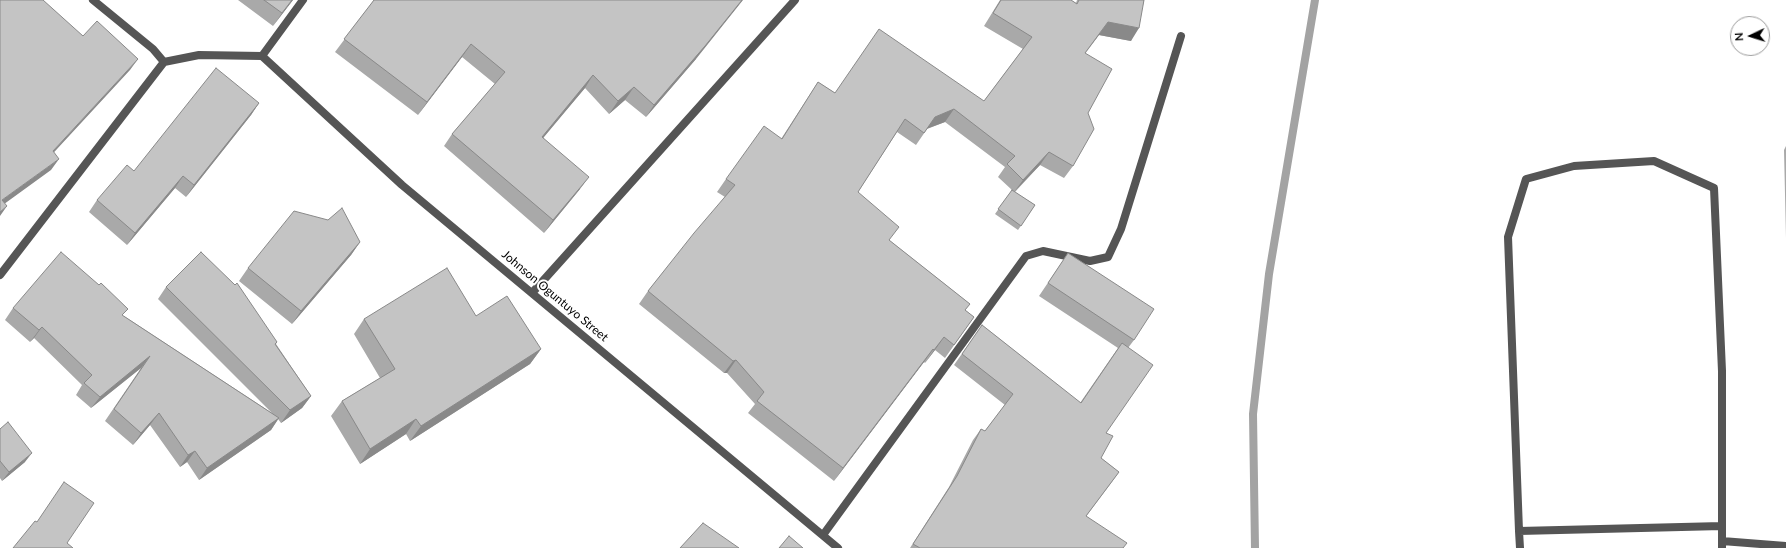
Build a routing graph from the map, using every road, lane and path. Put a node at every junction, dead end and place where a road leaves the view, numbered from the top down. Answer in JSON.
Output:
{"nodes":[{"id":1,"x":93,"y":0,"type":"edge"},
{"id":2,"x":303,"y":0,"type":"edge"},
{"id":3,"x":794,"y":0,"type":"edge"},
{"id":4,"x":1180,"y":36,"type":"dead end"},
{"id":5,"x":262,"y":56,"type":"junction"},
{"id":6,"x":164,"y":62,"type":"junction"},
{"id":7,"x":0,"y":275,"type":"edge"},
{"id":8,"x":532,"y":293,"type":"junction"},
{"id":9,"x":1722,"y":526,"type":"junction"},
{"id":10,"x":1518,"y":531,"type":"junction"},
{"id":11,"x":823,"y":535,"type":"junction"},
{"id":12,"x":1722,"y":544,"type":"edge"},
{"id":13,"x":1786,"y":546,"type":"edge"},
{"id":14,"x":838,"y":548,"type":"edge"},
{"id":15,"x":1520,"y":548,"type":"edge"}],
"edges":[{"from":1,"to":6,"type":"street"},
{"from":2,"to":5,"type":"street"},
{"from":3,"to":8,"type":"street"},
{"from":4,"to":11,"type":"street"},
{"from":5,"to":6,"type":"street"},
{"from":5,"to":8,"type":"street","name":"Johnson Oguntuyo Street"},
{"from":6,"to":7,"type":"street"},
{"from":8,"to":11,"type":"street","name":"Johnson Oguntuyo Street"},
{"from":9,"to":10,"type":"street"},
{"from":9,"to":10,"type":"street"},
{"from":9,"to":12,"type":"street"},
{"from":10,"to":15,"type":"street"},
{"from":11,"to":14,"type":"street","name":"Johnson Oguntuyo Street"},
{"from":12,"to":13,"type":"street"}]}
